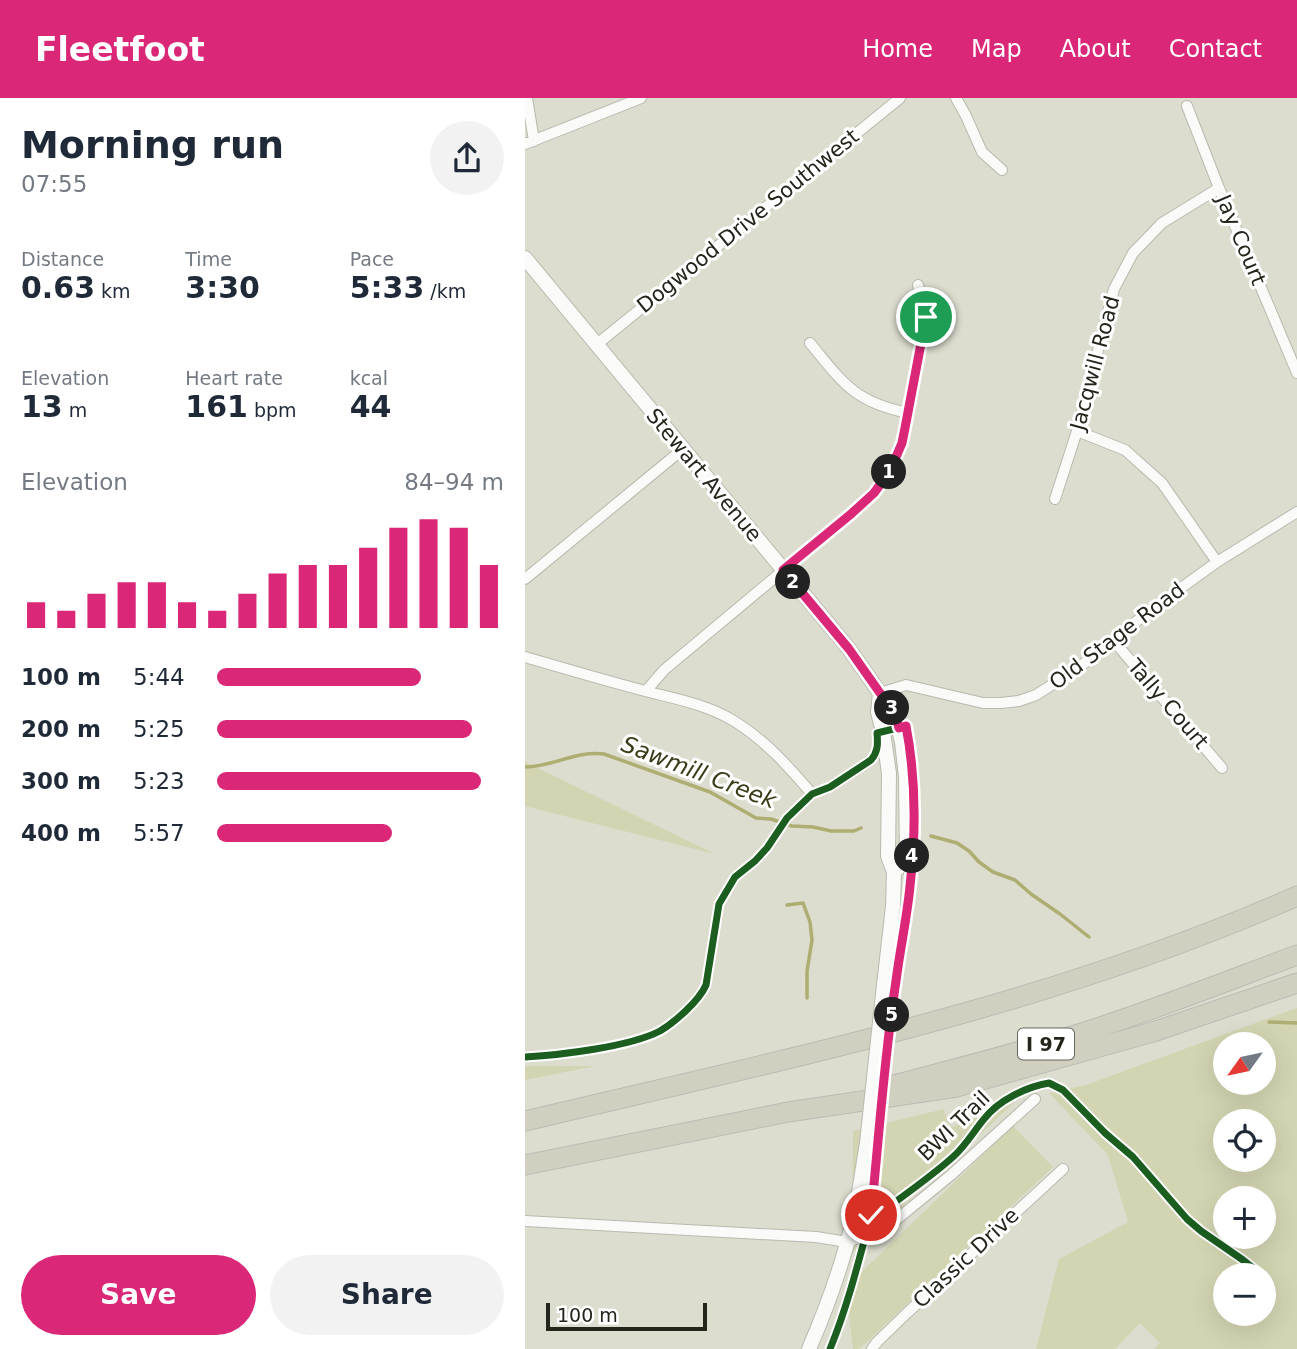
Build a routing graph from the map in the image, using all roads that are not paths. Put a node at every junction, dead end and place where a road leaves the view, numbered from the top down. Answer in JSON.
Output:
{"nodes":[{"id":1,"x":527,"y":98,"type":"edge"},
{"id":2,"x":641,"y":98,"type":"edge"},
{"id":3,"x":900,"y":98,"type":"edge"},
{"id":4,"x":956,"y":98,"type":"edge"},
{"id":5,"x":1187,"y":106,"type":"dead end"},
{"id":6,"x":530,"y":143,"type":"edge"},
{"id":7,"x":1002,"y":170,"type":"dead end"},
{"id":8,"x":1219,"y":188,"type":"junction"},
{"id":9,"x":525,"y":258,"type":"edge"},
{"id":10,"x":918,"y":285,"type":"dead end"},
{"id":11,"x":810,"y":343,"type":"dead end"},
{"id":12,"x":596,"y":345,"type":"junction"},
{"id":13,"x":1297,"y":373,"type":"edge"},
{"id":14,"x":908,"y":414,"type":"junction"},
{"id":15,"x":1077,"y":431,"type":"junction"},
{"id":16,"x":683,"y":449,"type":"junction"},
{"id":17,"x":1055,"y":499,"type":"dead end"},
{"id":18,"x":1297,"y":512,"type":"edge"},
{"id":19,"x":1217,"y":562,"type":"junction"},
{"id":20,"x":783,"y":570,"type":"junction"},
{"id":21,"x":525,"y":579,"type":"edge"},
{"id":22,"x":1113,"y":640,"type":"junction"},
{"id":23,"x":525,"y":657,"type":"edge"},
{"id":24,"x":646,"y":691,"type":"junction"},
{"id":25,"x":880,"y":693,"type":"junction"},
{"id":26,"x":1222,"y":768,"type":"dead end"},
{"id":27,"x":812,"y":794,"type":"dead end"},
{"id":28,"x":1297,"y":896,"type":"edge"},
{"id":29,"x":1297,"y":955,"type":"edge"},
{"id":30,"x":1297,"y":983,"type":"edge"},
{"id":31,"x":648,"y":1092,"type":"junction"},
{"id":32,"x":1035,"y":1100,"type":"dead end"},
{"id":33,"x":525,"y":1108,"type":"edge"},
{"id":34,"x":788,"y":1112,"type":"junction"},
{"id":35,"x":525,"y":1121,"type":"edge"},
{"id":36,"x":656,"y":1139,"type":"junction"},
{"id":37,"x":525,"y":1165,"type":"edge"},
{"id":38,"x":1062,"y":1169,"type":"dead end"},
{"id":39,"x":525,"y":1177,"type":"edge"},
{"id":40,"x":525,"y":1221,"type":"edge"},
{"id":41,"x":847,"y":1242,"type":"junction"},
{"id":42,"x":809,"y":1349,"type":"edge"},
{"id":43,"x":872,"y":1349,"type":"edge"}],
"edges":[{"from":1,"to":6,"type":"street"},
{"from":2,"to":6,"type":"street"},
{"from":3,"to":12,"type":"street","name":"Dogwood Drive Southwest"},
{"from":4,"to":7,"type":"street"},
{"from":5,"to":8,"type":"street","name":"Jay Court"},
{"from":8,"to":13,"type":"street","name":"Jay Court"},
{"from":8,"to":15,"type":"street","name":"Jacqwill Road"},
{"from":9,"to":12,"type":"street","name":"Stewart Avenue"},
{"from":10,"to":14,"type":"street"},
{"from":11,"to":14,"type":"street"},
{"from":12,"to":16,"type":"street","name":"Stewart Avenue"},
{"from":14,"to":20,"type":"street"},
{"from":15,"to":17,"type":"street","name":"Jacqwill Road"},
{"from":15,"to":19,"type":"street"},
{"from":16,"to":20,"type":"street","name":"Stewart Avenue"},
{"from":16,"to":21,"type":"street"},
{"from":18,"to":19,"type":"street","name":"Old Stage Road"},
{"from":19,"to":22,"type":"street","name":"Old Stage Road"},
{"from":20,"to":24,"type":"street"},
{"from":20,"to":25,"type":"street","name":"Stewart Avenue"},
{"from":22,"to":25,"type":"street","name":"Old Stage Road"},
{"from":22,"to":26,"type":"street","name":"Tally Court"},
{"from":23,"to":24,"type":"street"},
{"from":24,"to":27,"type":"street"},
{"from":25,"to":41,"type":"street","name":"Stewart Avenue","bridge":true},
{"from":28,"to":31,"type":"highway","number":"I 97"},
{"from":29,"to":34,"type":"highway","number":"I 97"},
{"from":30,"to":34,"type":"highway"},
{"from":31,"to":33,"type":"highway"},
{"from":31,"to":35,"type":"highway","number":"I 97"},
{"from":32,"to":41,"type":"street"},
{"from":34,"to":36,"type":"highway","number":"I 97"},
{"from":36,"to":37,"type":"highway","number":"I 97"},
{"from":36,"to":39,"type":"highway"},
{"from":38,"to":43,"type":"street","name":"Classic Drive"},
{"from":40,"to":41,"type":"street"},
{"from":41,"to":42,"type":"street","name":"Stewart Avenue"}]}
